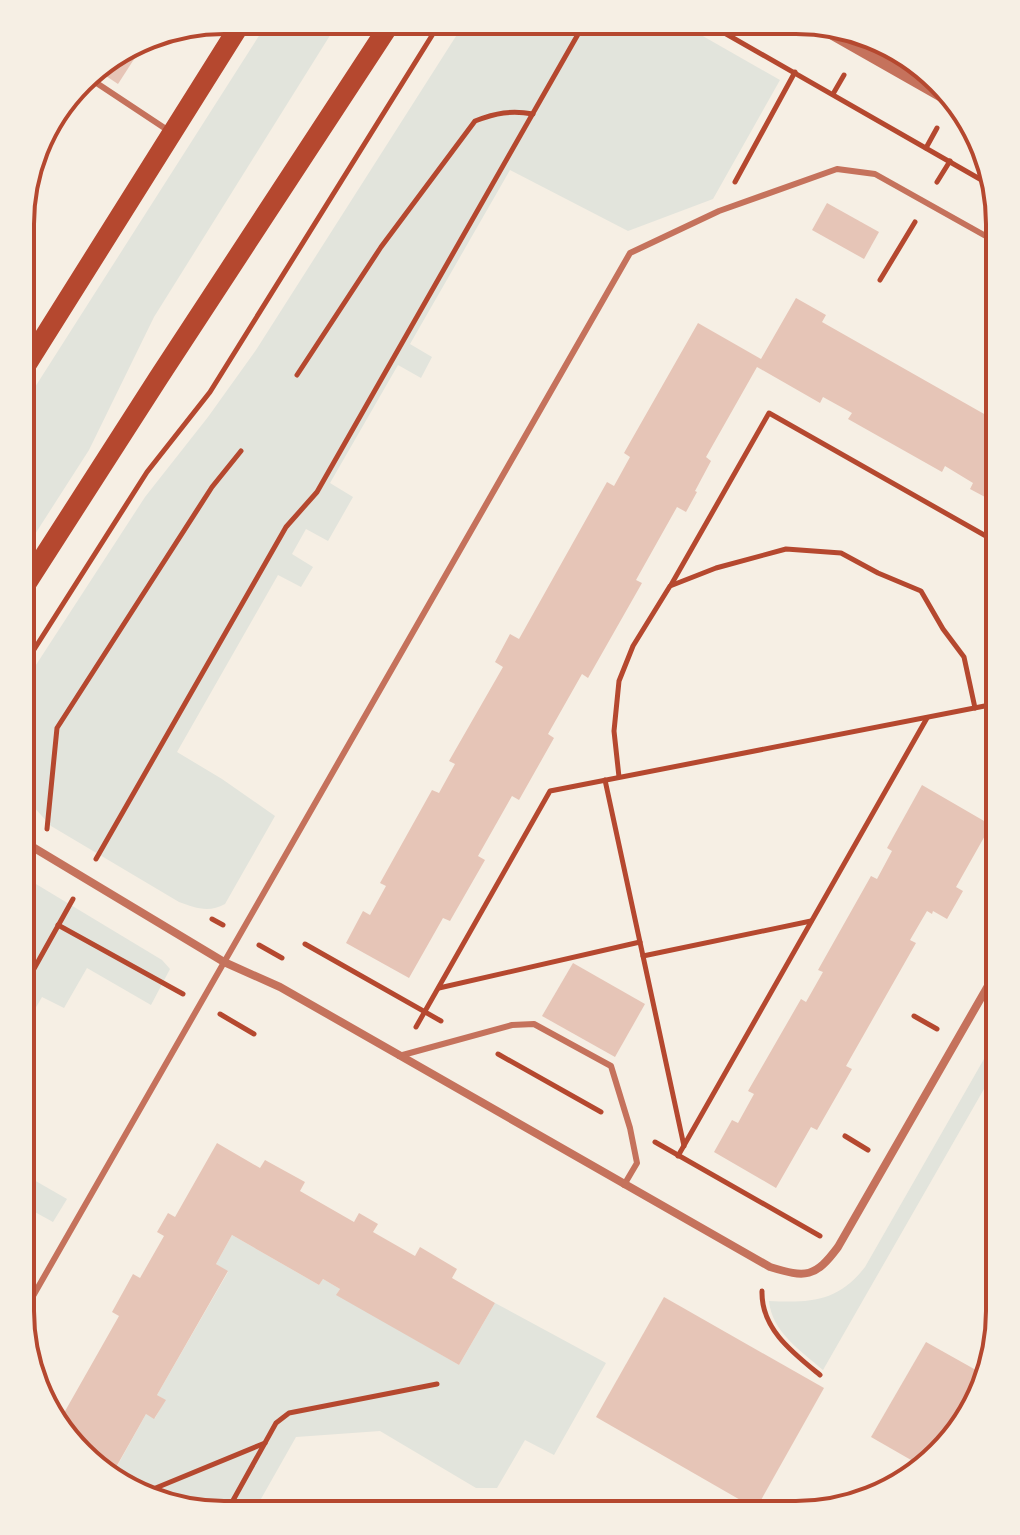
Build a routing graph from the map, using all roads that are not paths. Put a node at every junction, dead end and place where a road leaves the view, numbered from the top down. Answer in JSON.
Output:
{"nodes":[{"id":1,"x":234,"y":34,"type":"edge"},
{"id":2,"x":384,"y":34,"type":"edge"},
{"id":3,"x":845,"y":40,"type":"edge"},
{"id":4,"x":97,"y":83,"type":"edge"},
{"id":5,"x":925,"y":85,"type":"edge"},
{"id":6,"x":172,"y":133,"type":"junction"},
{"id":7,"x":986,"y":236,"type":"edge"},
{"id":8,"x":34,"y":353,"type":"edge"},
{"id":9,"x":34,"y":572,"type":"edge"},
{"id":10,"x":34,"y":848,"type":"edge"},
{"id":11,"x":224,"y":962,"type":"junction"},
{"id":12,"x":986,"y":989,"type":"edge"},
{"id":13,"x":399,"y":1056,"type":"junction"},
{"id":14,"x":624,"y":1185,"type":"junction"},
{"id":15,"x":34,"y":1294,"type":"edge"}],
"edges":[{"from":1,"to":6,"type":"main road"},
{"from":2,"to":9,"type":"main road"},
{"from":3,"to":5,"type":"street"},
{"from":4,"to":6,"type":"lane"},
{"from":6,"to":8,"type":"main road"},
{"from":7,"to":11,"type":"lane"},
{"from":10,"to":11,"type":"street"},
{"from":11,"to":13,"type":"street"},
{"from":11,"to":15,"type":"lane"},
{"from":12,"to":14,"type":"street"},
{"from":13,"to":14,"type":"street"},
{"from":13,"to":14,"type":"lane"}]}
